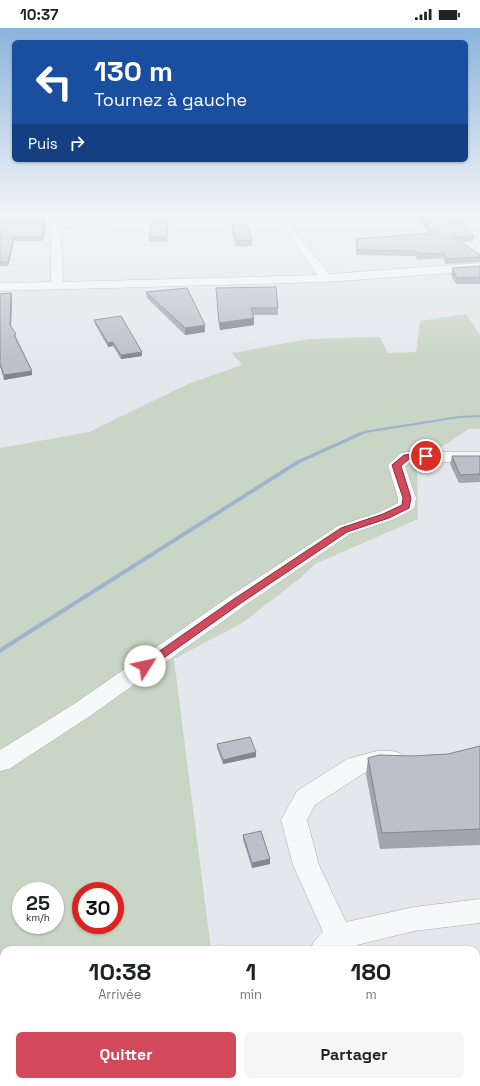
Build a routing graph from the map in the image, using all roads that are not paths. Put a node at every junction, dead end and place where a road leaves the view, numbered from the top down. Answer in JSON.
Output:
{"nodes":[{"id":1,"x":58,"y":262,"type":"edge"},
{"id":2,"x":314,"y":262,"type":"edge"},
{"id":3,"x":480,"y":267,"type":"edge"},
{"id":4,"x":326,"y":278,"type":"junction"},
{"id":5,"x":57,"y":286,"type":"junction"},
{"id":6,"x":0,"y":287,"type":"edge"},
{"id":7,"x":480,"y":457,"type":"edge"},
{"id":8,"x":417,"y":761,"type":"edge"},
{"id":9,"x":0,"y":762,"type":"edge"},
{"id":10,"x":480,"y":911,"type":"edge"},
{"id":11,"x":336,"y":945,"type":"edge"}],
"edges":[{"from":1,"to":5,"type":"street"},
{"from":2,"to":4,"type":"street"},
{"from":3,"to":4,"type":"street"},
{"from":4,"to":5,"type":"street"},
{"from":5,"to":6,"type":"street"},
{"from":7,"to":9,"type":"street"},
{"from":8,"to":11,"type":"street"},
{"from":10,"to":11,"type":"street"}]}
